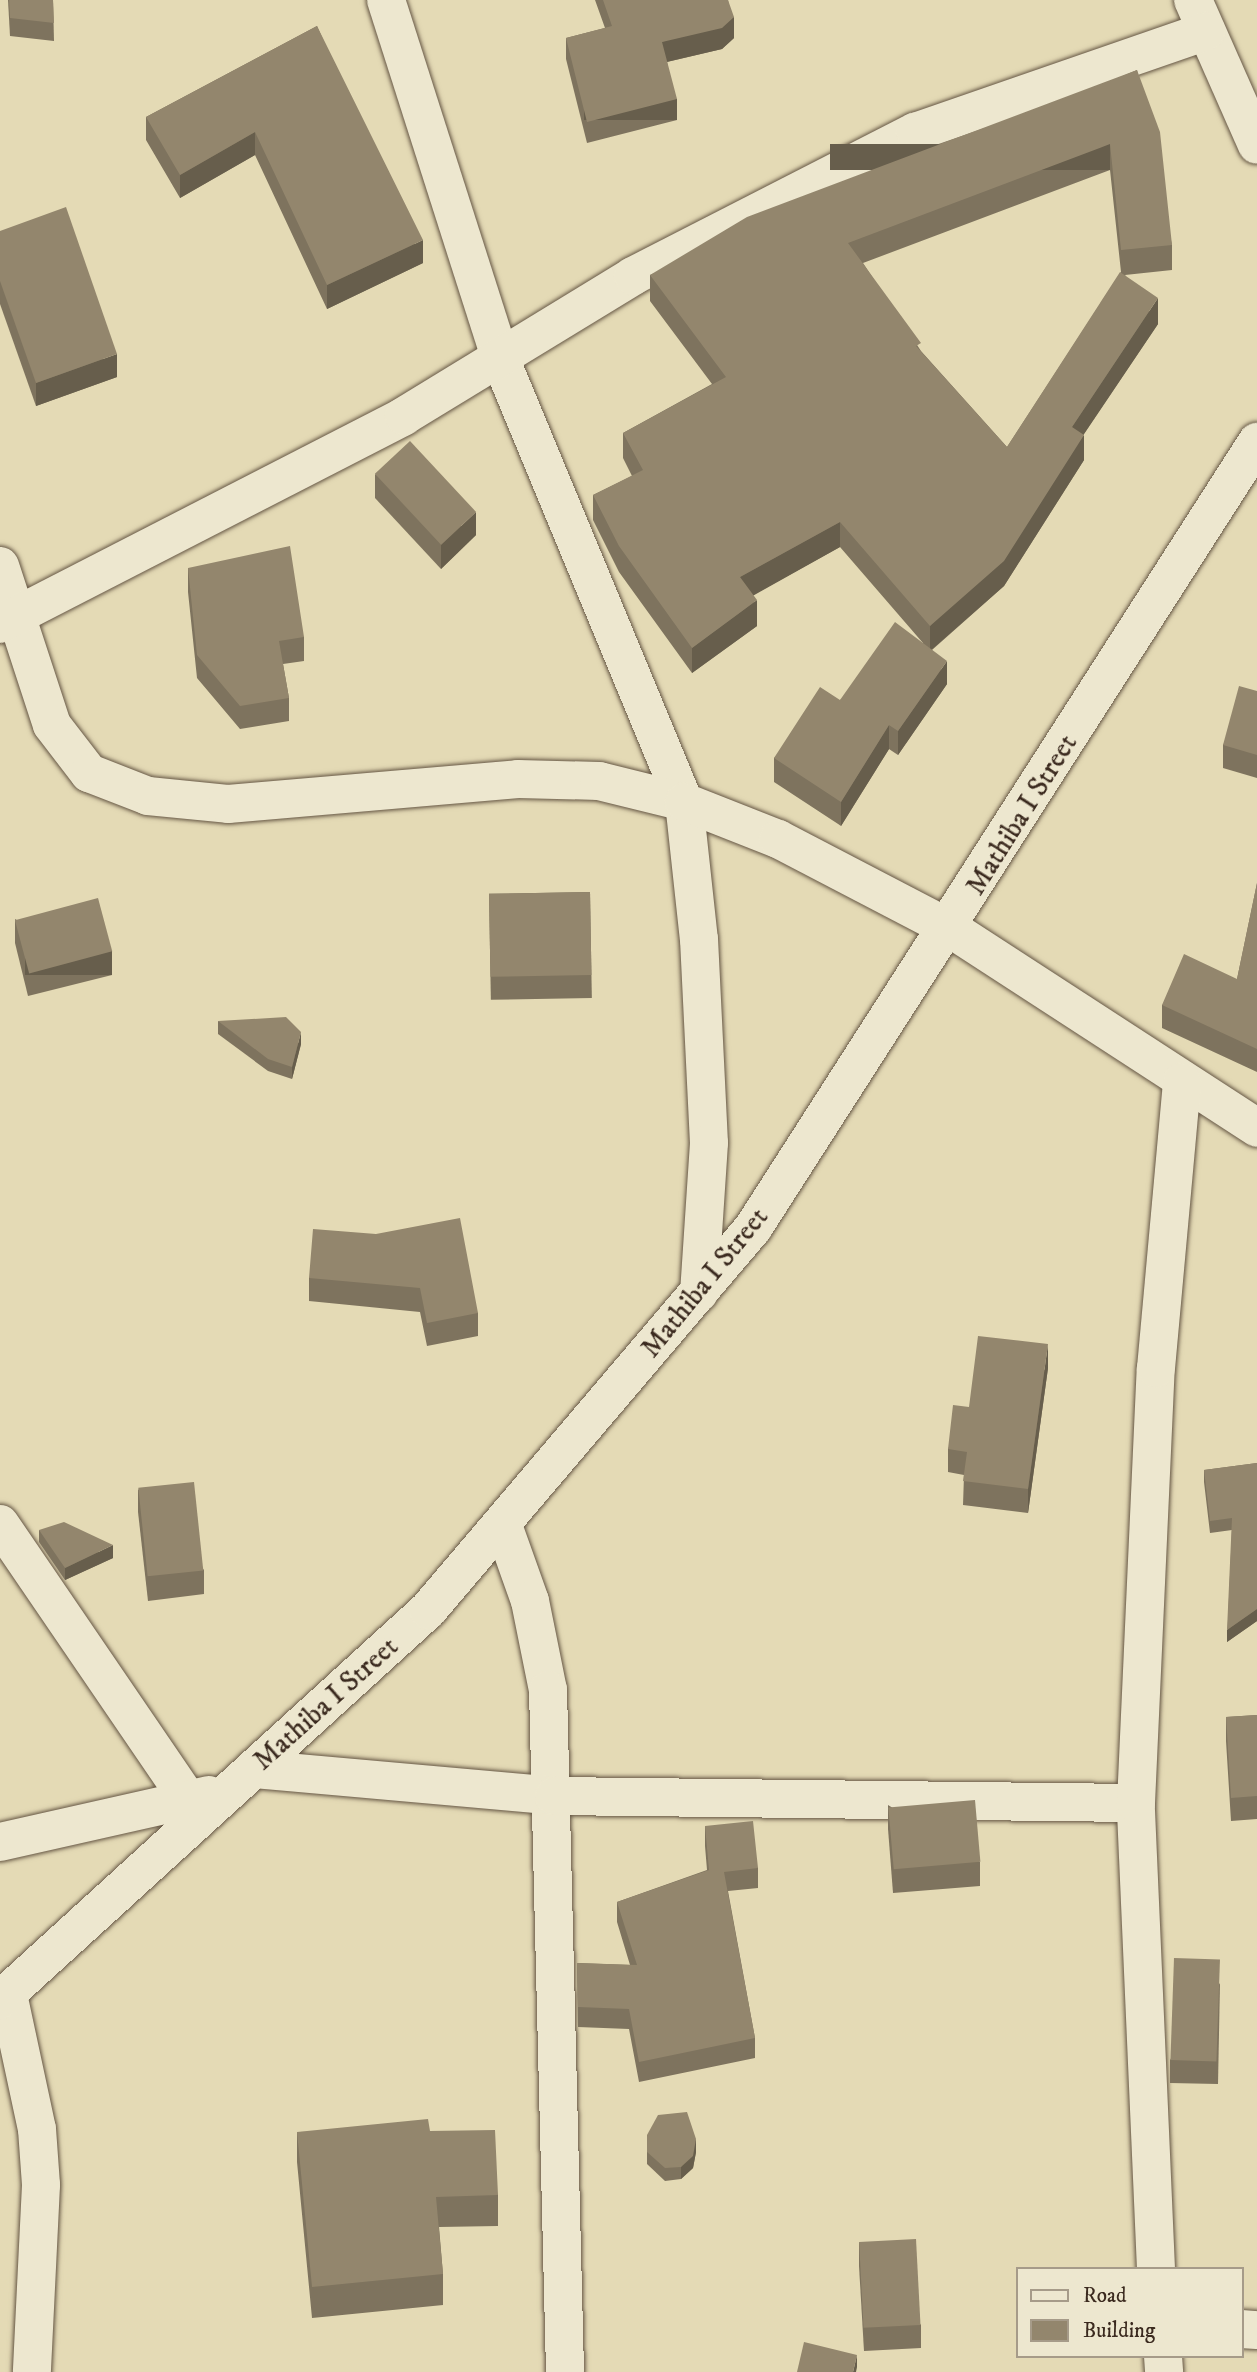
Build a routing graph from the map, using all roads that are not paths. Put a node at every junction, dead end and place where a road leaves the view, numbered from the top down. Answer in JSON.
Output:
{"nodes":[{"id":1,"x":386,"y":0,"type":"edge"},
{"id":2,"x":1200,"y":15,"type":"edge"},
{"id":3,"x":1257,"y":145,"type":"edge"},
{"id":4,"x":500,"y":358,"type":"junction"},
{"id":5,"x":1257,"y":442,"type":"edge"},
{"id":6,"x":0,"y":566,"type":"edge"},
{"id":7,"x":7,"y":621,"type":"edge"},
{"id":8,"x":684,"y":802,"type":"junction"},
{"id":9,"x":951,"y":929,"type":"junction"},
{"id":10,"x":1182,"y":1082,"type":"junction"},
{"id":11,"x":1257,"y":1128,"type":"edge"},
{"id":12,"x":699,"y":1293,"type":"junction"},
{"id":13,"x":0,"y":1524,"type":"edge"},
{"id":14,"x":504,"y":1528,"type":"junction"},
{"id":15,"x":243,"y":1779,"type":"junction"},
{"id":16,"x":554,"y":1796,"type":"junction"},
{"id":17,"x":188,"y":1800,"type":"junction"},
{"id":18,"x":1136,"y":1803,"type":"junction"},
{"id":19,"x":0,"y":1842,"type":"edge"},
{"id":20,"x":4,"y":1997,"type":"edge"},
{"id":21,"x":1156,"y":2267,"type":"edge"},
{"id":22,"x":32,"y":2372,"type":"edge"},
{"id":23,"x":565,"y":2372,"type":"edge"}],
"edges":[{"from":1,"to":4,"type":"street"},
{"from":2,"to":3,"type":"street"},
{"from":2,"to":4,"type":"street"},
{"from":4,"to":7,"type":"street"},
{"from":4,"to":8,"type":"street"},
{"from":5,"to":9,"type":"street","name":"Mathiba I Street"},
{"from":6,"to":7,"type":"street"},
{"from":7,"to":8,"type":"street"},
{"from":8,"to":9,"type":"street"},
{"from":8,"to":12,"type":"street"},
{"from":9,"to":10,"type":"street"},
{"from":9,"to":12,"type":"street","name":"Mathiba I Street"},
{"from":10,"to":11,"type":"street"},
{"from":10,"to":18,"type":"street"},
{"from":12,"to":14,"type":"street","name":"Mathiba I Street"},
{"from":13,"to":17,"type":"street"},
{"from":14,"to":15,"type":"street","name":"Mathiba I Street"},
{"from":14,"to":16,"type":"street"},
{"from":15,"to":16,"type":"street"},
{"from":15,"to":17,"type":"street"},
{"from":15,"to":20,"type":"street","name":"Mathiba I Street"},
{"from":16,"to":18,"type":"street"},
{"from":16,"to":23,"type":"street"},
{"from":17,"to":19,"type":"street"},
{"from":18,"to":21,"type":"street"},
{"from":20,"to":22,"type":"street"}]}
